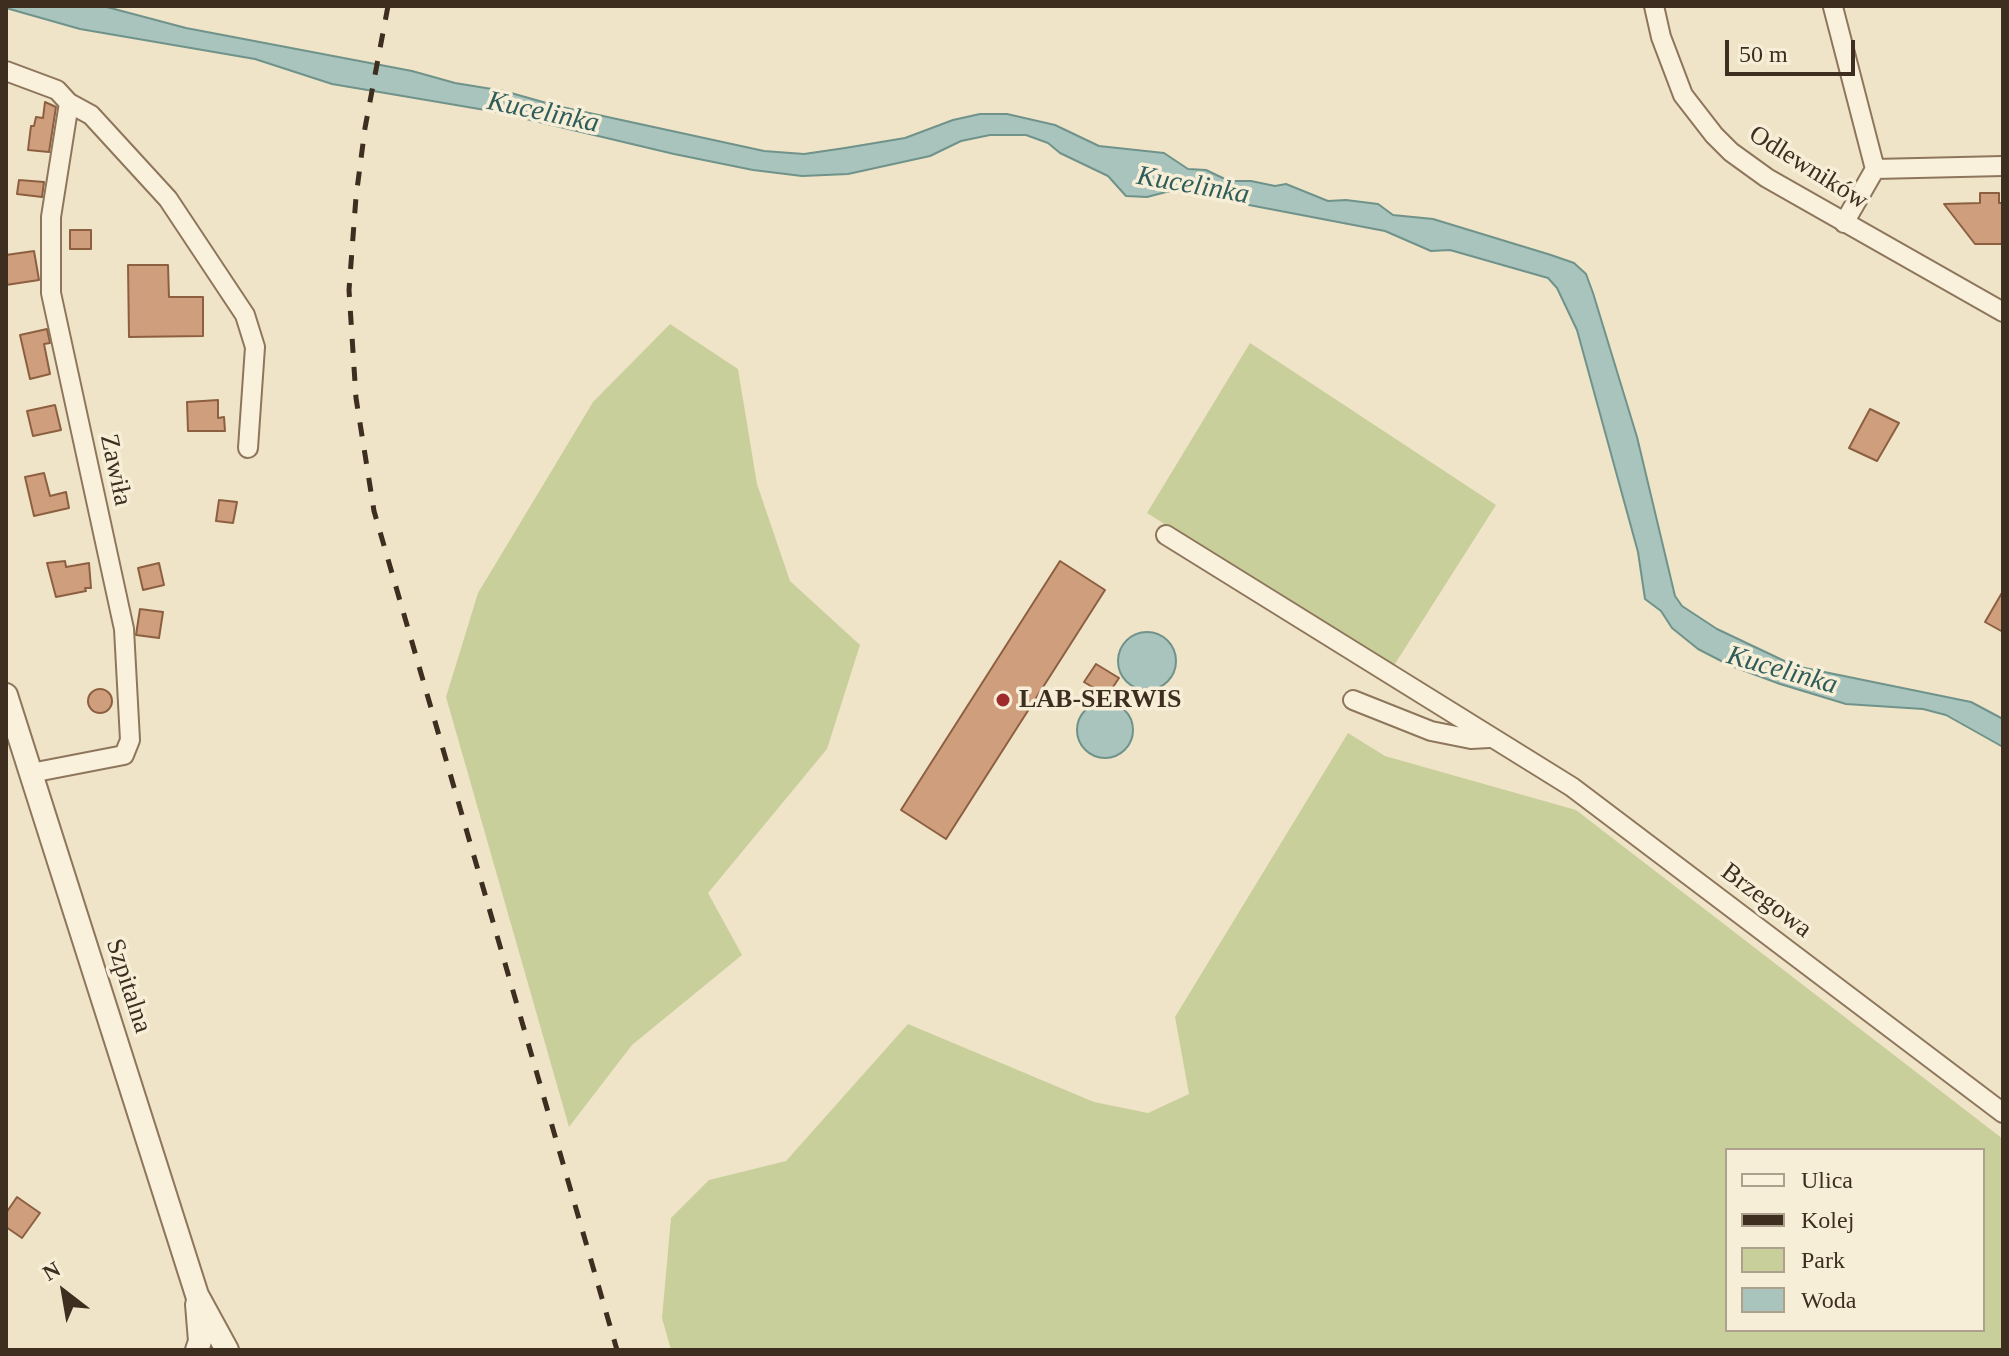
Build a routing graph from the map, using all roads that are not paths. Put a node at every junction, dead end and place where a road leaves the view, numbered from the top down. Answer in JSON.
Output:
{"nodes":[{"id":1,"x":1654,"y":6,"type":"edge"},
{"id":2,"x":1833,"y":7,"type":"edge"},
{"id":3,"x":6,"y":71,"type":"edge"},
{"id":4,"x":69,"y":103,"type":"junction"},
{"id":5,"x":2003,"y":166,"type":"edge"},
{"id":6,"x":1875,"y":169,"type":"junction"},
{"id":7,"x":1844,"y":223,"type":"junction"},
{"id":8,"x":2003,"y":312,"type":"edge"},
{"id":9,"x":248,"y":448,"type":"dead end"},
{"id":10,"x":1166,"y":535,"type":"dead end"},
{"id":11,"x":6,"y":695,"type":"edge"},
{"id":12,"x":1353,"y":700,"type":"dead end"},
{"id":13,"x":1492,"y":738,"type":"junction"},
{"id":14,"x":31,"y":773,"type":"junction"},
{"id":15,"x":2003,"y":1113,"type":"edge"},
{"id":16,"x":197,"y":1295,"type":"junction"},
{"id":17,"x":197,"y":1350,"type":"edge"},
{"id":18,"x":227,"y":1350,"type":"edge"}],
"edges":[{"from":1,"to":7,"type":"street","name":"Odlewników"},
{"from":2,"to":6,"type":"street"},
{"from":3,"to":4,"type":"street"},
{"from":4,"to":9,"type":"street"},
{"from":4,"to":14,"type":"street","name":"Zawiła"},
{"from":5,"to":6,"type":"street"},
{"from":6,"to":7,"type":"street"},
{"from":7,"to":8,"type":"street","name":"Odlewników"},
{"from":10,"to":13,"type":"street","name":"Brzegowa"},
{"from":11,"to":14,"type":"street","name":"Szpitalna"},
{"from":12,"to":13,"type":"street","name":"Brzegowa"},
{"from":13,"to":15,"type":"street","name":"Brzegowa"},
{"from":14,"to":16,"type":"street","name":"Szpitalna"},
{"from":16,"to":17,"type":"street","name":"Szpitalna"},
{"from":16,"to":18,"type":"street","name":"Szpitalna"}]}
